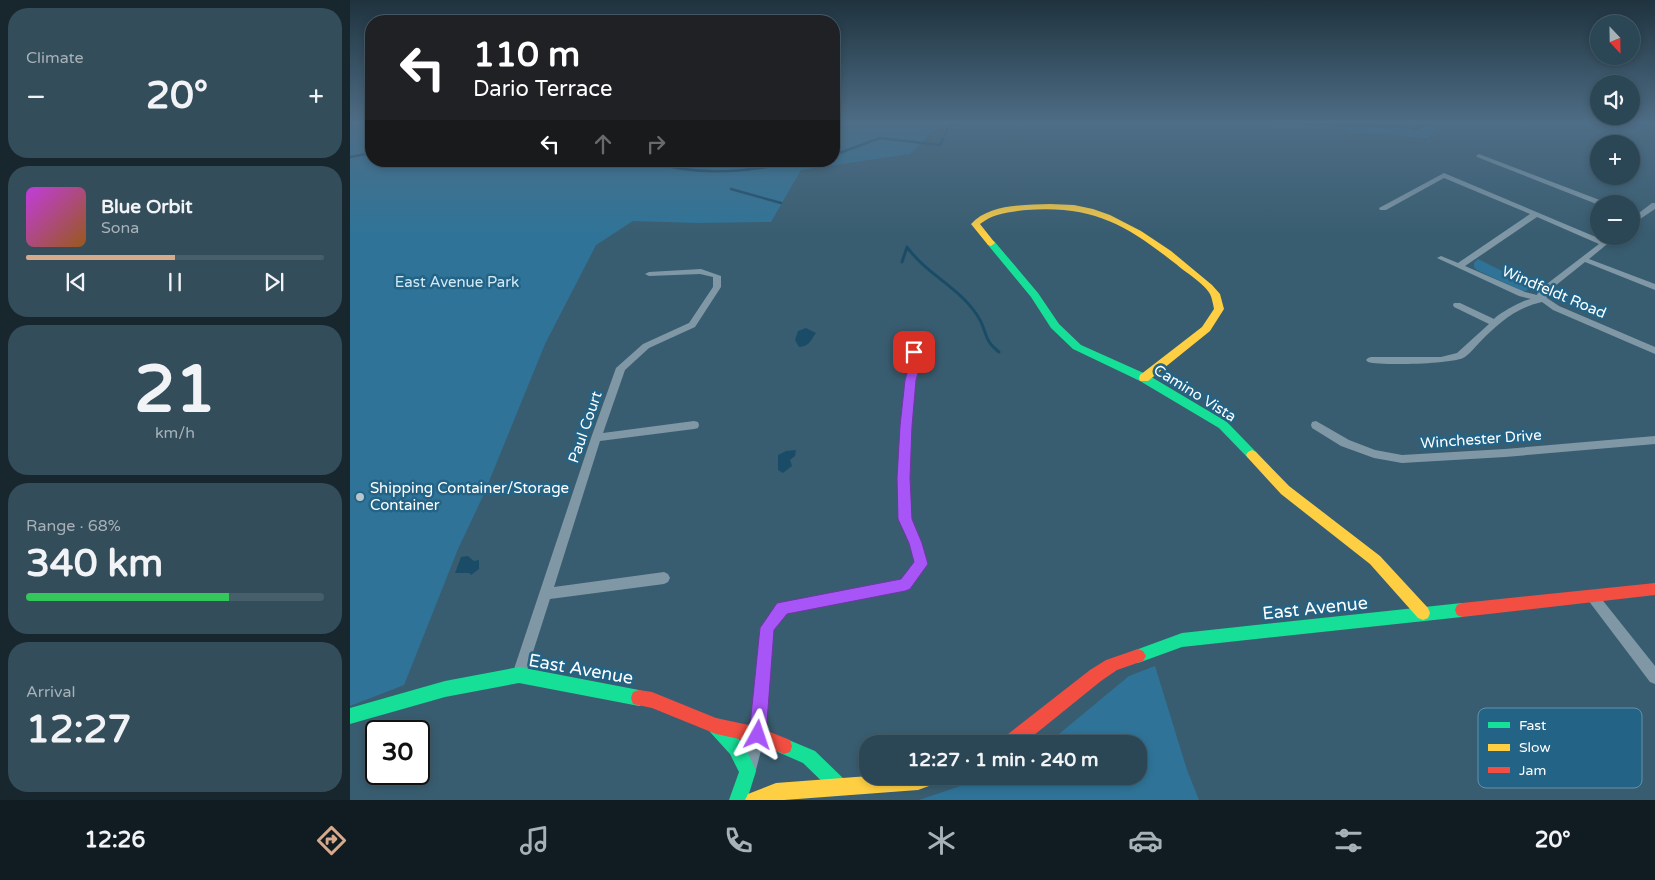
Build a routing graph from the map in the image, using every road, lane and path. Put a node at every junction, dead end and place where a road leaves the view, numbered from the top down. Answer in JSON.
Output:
{"nodes":[{"id":1,"x":1490,"y":160,"type":"edge"},
{"id":2,"x":1590,"y":199,"type":"edge"},
{"id":3,"x":1655,"y":205,"type":"edge"},
{"id":4,"x":1383,"y":208,"type":"dead end"},
{"id":5,"x":1640,"y":213,"type":"edge"},
{"id":6,"x":1536,"y":214,"type":"junction"},
{"id":7,"x":1590,"y":237,"type":"edge"},
{"id":8,"x":1601,"y":245,"type":"edge"},
{"id":9,"x":1441,"y":258,"type":"dead end"},
{"id":10,"x":1583,"y":259,"type":"junction"},
{"id":11,"x":1459,"y":266,"type":"junction"},
{"id":12,"x":649,"y":274,"type":"dead end"},
{"id":13,"x":1655,"y":286,"type":"edge"},
{"id":14,"x":1543,"y":299,"type":"junction"},
{"id":15,"x":1457,"y":305,"type":"dead end"},
{"id":16,"x":1495,"y":323,"type":"junction"},
{"id":17,"x":1655,"y":351,"type":"edge"},
{"id":18,"x":914,"y":352,"type":"dead end"},
{"id":19,"x":1371,"y":360,"type":"dead end"},
{"id":20,"x":1144,"y":378,"type":"junction"},
{"id":21,"x":694,"y":425,"type":"dead end"},
{"id":22,"x":1316,"y":425,"type":"dead end"},
{"id":23,"x":596,"y":438,"type":"junction"},
{"id":24,"x":1655,"y":440,"type":"edge"},
{"id":25,"x":664,"y":578,"type":"dead end"},
{"id":26,"x":1655,"y":589,"type":"edge"},
{"id":27,"x":545,"y":594,"type":"junction"},
{"id":28,"x":1592,"y":596,"type":"junction"},
{"id":29,"x":1423,"y":613,"type":"junction"},
{"id":30,"x":520,"y":675,"type":"junction"},
{"id":31,"x":1655,"y":677,"type":"edge"},
{"id":32,"x":350,"y":716,"type":"edge"},
{"id":33,"x":716,"y":726,"type":"junction"},
{"id":34,"x":758,"y":735,"type":"junction"},
{"id":35,"x":1022,"y":735,"type":"edge"},
{"id":36,"x":748,"y":771,"type":"junction"},
{"id":37,"x":859,"y":785,"type":"edge"},
{"id":38,"x":839,"y":786,"type":"junction"},
{"id":39,"x":738,"y":800,"type":"edge"},
{"id":40,"x":754,"y":800,"type":"edge"}],
"edges":[{"from":1,"to":2,"type":"street"},
{"from":3,"to":5,"type":"street"},
{"from":4,"to":6,"type":"street"},
{"from":6,"to":7,"type":"street"},
{"from":6,"to":11,"type":"street"},
{"from":8,"to":10,"type":"street"},
{"from":9,"to":11,"type":"street","name":"Windfeldt Road"},
{"from":10,"to":13,"type":"street"},
{"from":10,"to":14,"type":"street"},
{"from":11,"to":14,"type":"street","name":"Windfeldt Road"},
{"from":12,"to":23,"type":"street","name":"Paul Court"},
{"from":14,"to":16,"type":"street"},
{"from":14,"to":17,"type":"street","name":"Windfeldt Road"},
{"from":15,"to":16,"type":"street"},
{"from":16,"to":19,"type":"street"},
{"from":18,"to":34,"type":"street"},
{"from":20,"to":20,"type":"street","name":"Camino Vista"},
{"from":20,"to":29,"type":"street","name":"Camino Vista"},
{"from":21,"to":23,"type":"street"},
{"from":22,"to":24,"type":"street","name":"Winchester Drive"},
{"from":23,"to":27,"type":"street","name":"Paul Court"},
{"from":25,"to":27,"type":"street"},
{"from":26,"to":28,"type":"street","name":"East Avenue"},
{"from":27,"to":30,"type":"street","name":"Paul Court"},
{"from":28,"to":29,"type":"street","name":"East Avenue"},
{"from":28,"to":31,"type":"street"},
{"from":29,"to":35,"type":"street","name":"East Avenue"},
{"from":30,"to":32,"type":"street","name":"East Avenue"},
{"from":30,"to":33,"type":"street","name":"East Avenue"},
{"from":33,"to":34,"type":"street","name":"East Avenue"},
{"from":33,"to":36,"type":"street","name":"East Avenue"},
{"from":34,"to":36,"type":"street"},
{"from":34,"to":38,"type":"street","name":"East Avenue"},
{"from":36,"to":39,"type":"street"},
{"from":37,"to":38,"type":"street"},
{"from":38,"to":40,"type":"street"}]}
